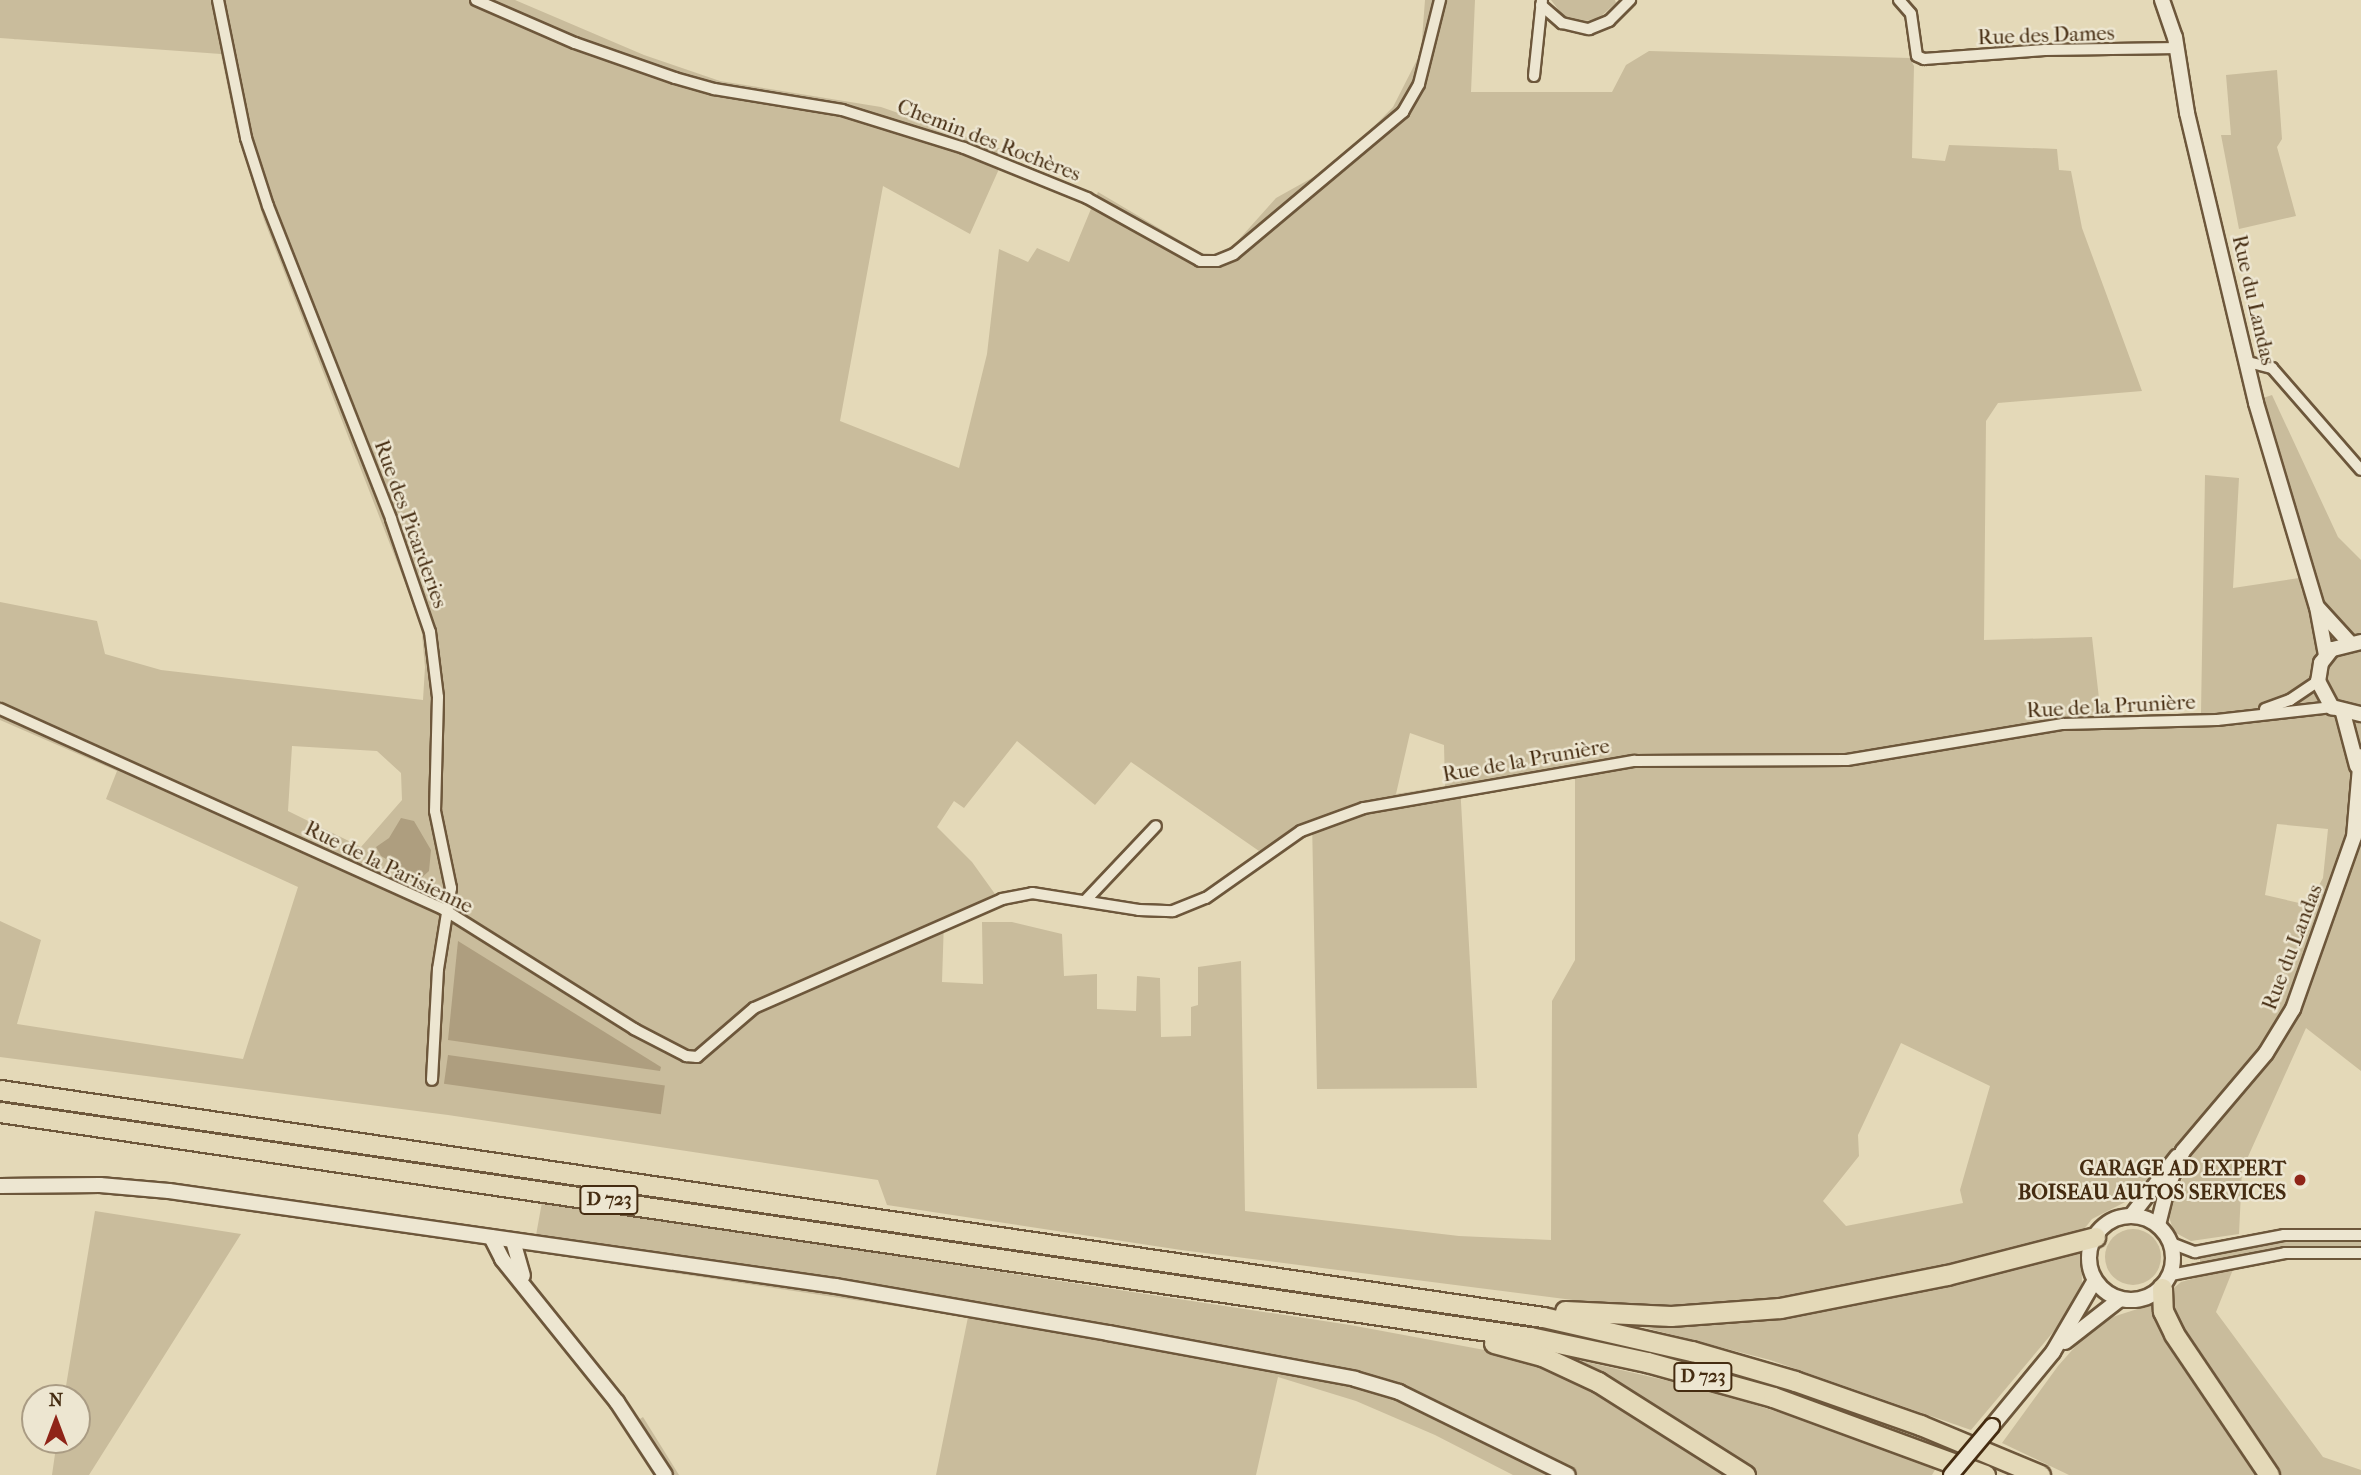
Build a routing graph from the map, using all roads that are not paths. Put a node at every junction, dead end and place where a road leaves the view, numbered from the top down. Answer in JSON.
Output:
{"nodes":[{"id":1,"x":218,"y":0,"type":"edge"},
{"id":2,"x":475,"y":0,"type":"edge"},
{"id":3,"x":1440,"y":0,"type":"edge"},
{"id":4,"x":1630,"y":0,"type":"edge"},
{"id":5,"x":1899,"y":0,"type":"edge"},
{"id":6,"x":2162,"y":0,"type":"edge"},
{"id":7,"x":1541,"y":3,"type":"edge"},
{"id":8,"x":2178,"y":48,"type":"junction"},
{"id":9,"x":1534,"y":76,"type":"dead end"},
{"id":10,"x":2248,"y":362,"type":"junction"},
{"id":11,"x":2361,"y":470,"type":"edge"},
{"id":12,"x":2317,"y":607,"type":"junction"},
{"id":13,"x":2355,"y":642,"type":"edge"},
{"id":14,"x":2326,"y":655,"type":"junction"},
{"id":15,"x":2318,"y":681,"type":"junction"},
{"id":16,"x":0,"y":709,"type":"edge"},
{"id":17,"x":2338,"y":710,"type":"junction"},
{"id":18,"x":2361,"y":714,"type":"edge"},
{"id":19,"x":2248,"y":716,"type":"junction"},
{"id":20,"x":2361,"y":756,"type":"edge"},
{"id":21,"x":2359,"y":772,"type":"junction"},
{"id":22,"x":1156,"y":826,"type":"dead end"},
{"id":23,"x":1085,"y":901,"type":"junction"},
{"id":24,"x":448,"y":913,"type":"junction"},
{"id":25,"x":852,"y":965,"type":"joint"},
{"id":26,"x":432,"y":1080,"type":"dead end"},
{"id":27,"x":0,"y":1090,"type":"edge"},
{"id":28,"x":0,"y":1112,"type":"edge"},
{"id":29,"x":2183,"y":1151,"type":"junction"},
{"id":30,"x":0,"y":1186,"type":"edge"},
{"id":31,"x":2131,"y":1216,"type":"junction"},
{"id":32,"x":2158,"y":1225,"type":"junction"},
{"id":33,"x":2361,"y":1235,"type":"edge"},
{"id":34,"x":491,"y":1237,"type":"junction"},
{"id":35,"x":2095,"y":1237,"type":"junction"},
{"id":36,"x":513,"y":1241,"type":"junction"},
{"id":37,"x":2171,"y":1243,"type":"junction"},
{"id":38,"x":2361,"y":1253,"type":"edge"},
{"id":39,"x":2095,"y":1280,"type":"junction"},
{"id":40,"x":2166,"y":1282,"type":"junction"},
{"id":41,"x":527,"y":1288,"type":"junction"},
{"id":42,"x":2120,"y":1299,"type":"junction"},
{"id":43,"x":1502,"y":1310,"type":"junction"},
{"id":44,"x":1410,"y":1318,"type":"junction"},
{"id":45,"x":2053,"y":1352,"type":"junction"},
{"id":46,"x":665,"y":1475,"type":"edge"},
{"id":47,"x":1568,"y":1475,"type":"edge"},
{"id":48,"x":1745,"y":1475,"type":"edge"},
{"id":49,"x":1951,"y":1475,"type":"edge"},
{"id":50,"x":1985,"y":1475,"type":"edge"},
{"id":51,"x":2040,"y":1475,"type":"edge"},
{"id":52,"x":2269,"y":1475,"type":"edge"}],
"edges":[{"from":1,"to":24,"type":"street","name":"Rue des Picarderies"},
{"from":2,"to":3,"type":"street","name":"Chemin des Rochères"},
{"from":4,"to":7,"type":"street"},
{"from":5,"to":8,"type":"street","name":"Rue des Dames"},
{"from":6,"to":8,"type":"street","name":"Rue du Landas"},
{"from":7,"to":9,"type":"street"},
{"from":8,"to":10,"type":"street","name":"Rue du Landas"},
{"from":10,"to":11,"type":"street"},
{"from":10,"to":12,"type":"street","name":"Rue du Landas"},
{"from":12,"to":13,"type":"street","name":"Rue du Landas"},
{"from":12,"to":14,"type":"street","name":"Rue du Landas"},
{"from":13,"to":14,"type":"street"},
{"from":14,"to":15,"type":"street"},
{"from":15,"to":17,"type":"street","name":"Rue du Landas"},
{"from":15,"to":19,"type":"street","name":"Rue de la Prunière"},
{"from":16,"to":24,"type":"street","name":"Rue de la Parisienne"},
{"from":17,"to":18,"type":"street"},
{"from":17,"to":19,"type":"street","name":"Rue de la Prunière"},
{"from":17,"to":21,"type":"street","name":"Rue du Landas"},
{"from":19,"to":23,"type":"street","name":"Rue de la Prunière"},
{"from":20,"to":21,"type":"street","name":"Rue du Landas"},
{"from":21,"to":29,"type":"street","name":"Rue du Landas"},
{"from":22,"to":23,"type":"street"},
{"from":23,"to":25,"type":"street","name":"Rue de la Prunière"},
{"from":24,"to":25,"type":"street","name":"Rue de la Parisienne"},
{"from":24,"to":26,"type":"street","name":"Rue des Picarderies"},
{"from":27,"to":43,"type":"highway","number":"D 723"},
{"from":28,"to":44,"type":"highway","number":"D 723"},
{"from":29,"to":31,"type":"street"},
{"from":29,"to":32,"type":"street","name":"Rue du Landas"},
{"from":30,"to":34,"type":"street"},
{"from":31,"to":32,"type":"street"},
{"from":31,"to":35,"type":"street"},
{"from":32,"to":37,"type":"street"},
{"from":33,"to":37,"type":"street"},
{"from":34,"to":36,"type":"street"},
{"from":34,"to":41,"type":"street"},
{"from":35,"to":39,"type":"street"},
{"from":35,"to":43,"type":"highway"},
{"from":36,"to":41,"type":"street"},
{"from":36,"to":47,"type":"street"},
{"from":37,"to":40,"type":"street"},
{"from":38,"to":40,"type":"street"},
{"from":39,"to":42,"type":"street"},
{"from":39,"to":45,"type":"street"},
{"from":40,"to":42,"type":"street"},
{"from":40,"to":52,"type":"highway"},
{"from":41,"to":46,"type":"street"},
{"from":42,"to":45,"type":"street"},
{"from":43,"to":51,"type":"highway","number":"D 723"},
{"from":44,"to":48,"type":"highway"},
{"from":44,"to":50,"type":"highway","number":"D 723"},
{"from":45,"to":49,"type":"street","bridge":true}]}
